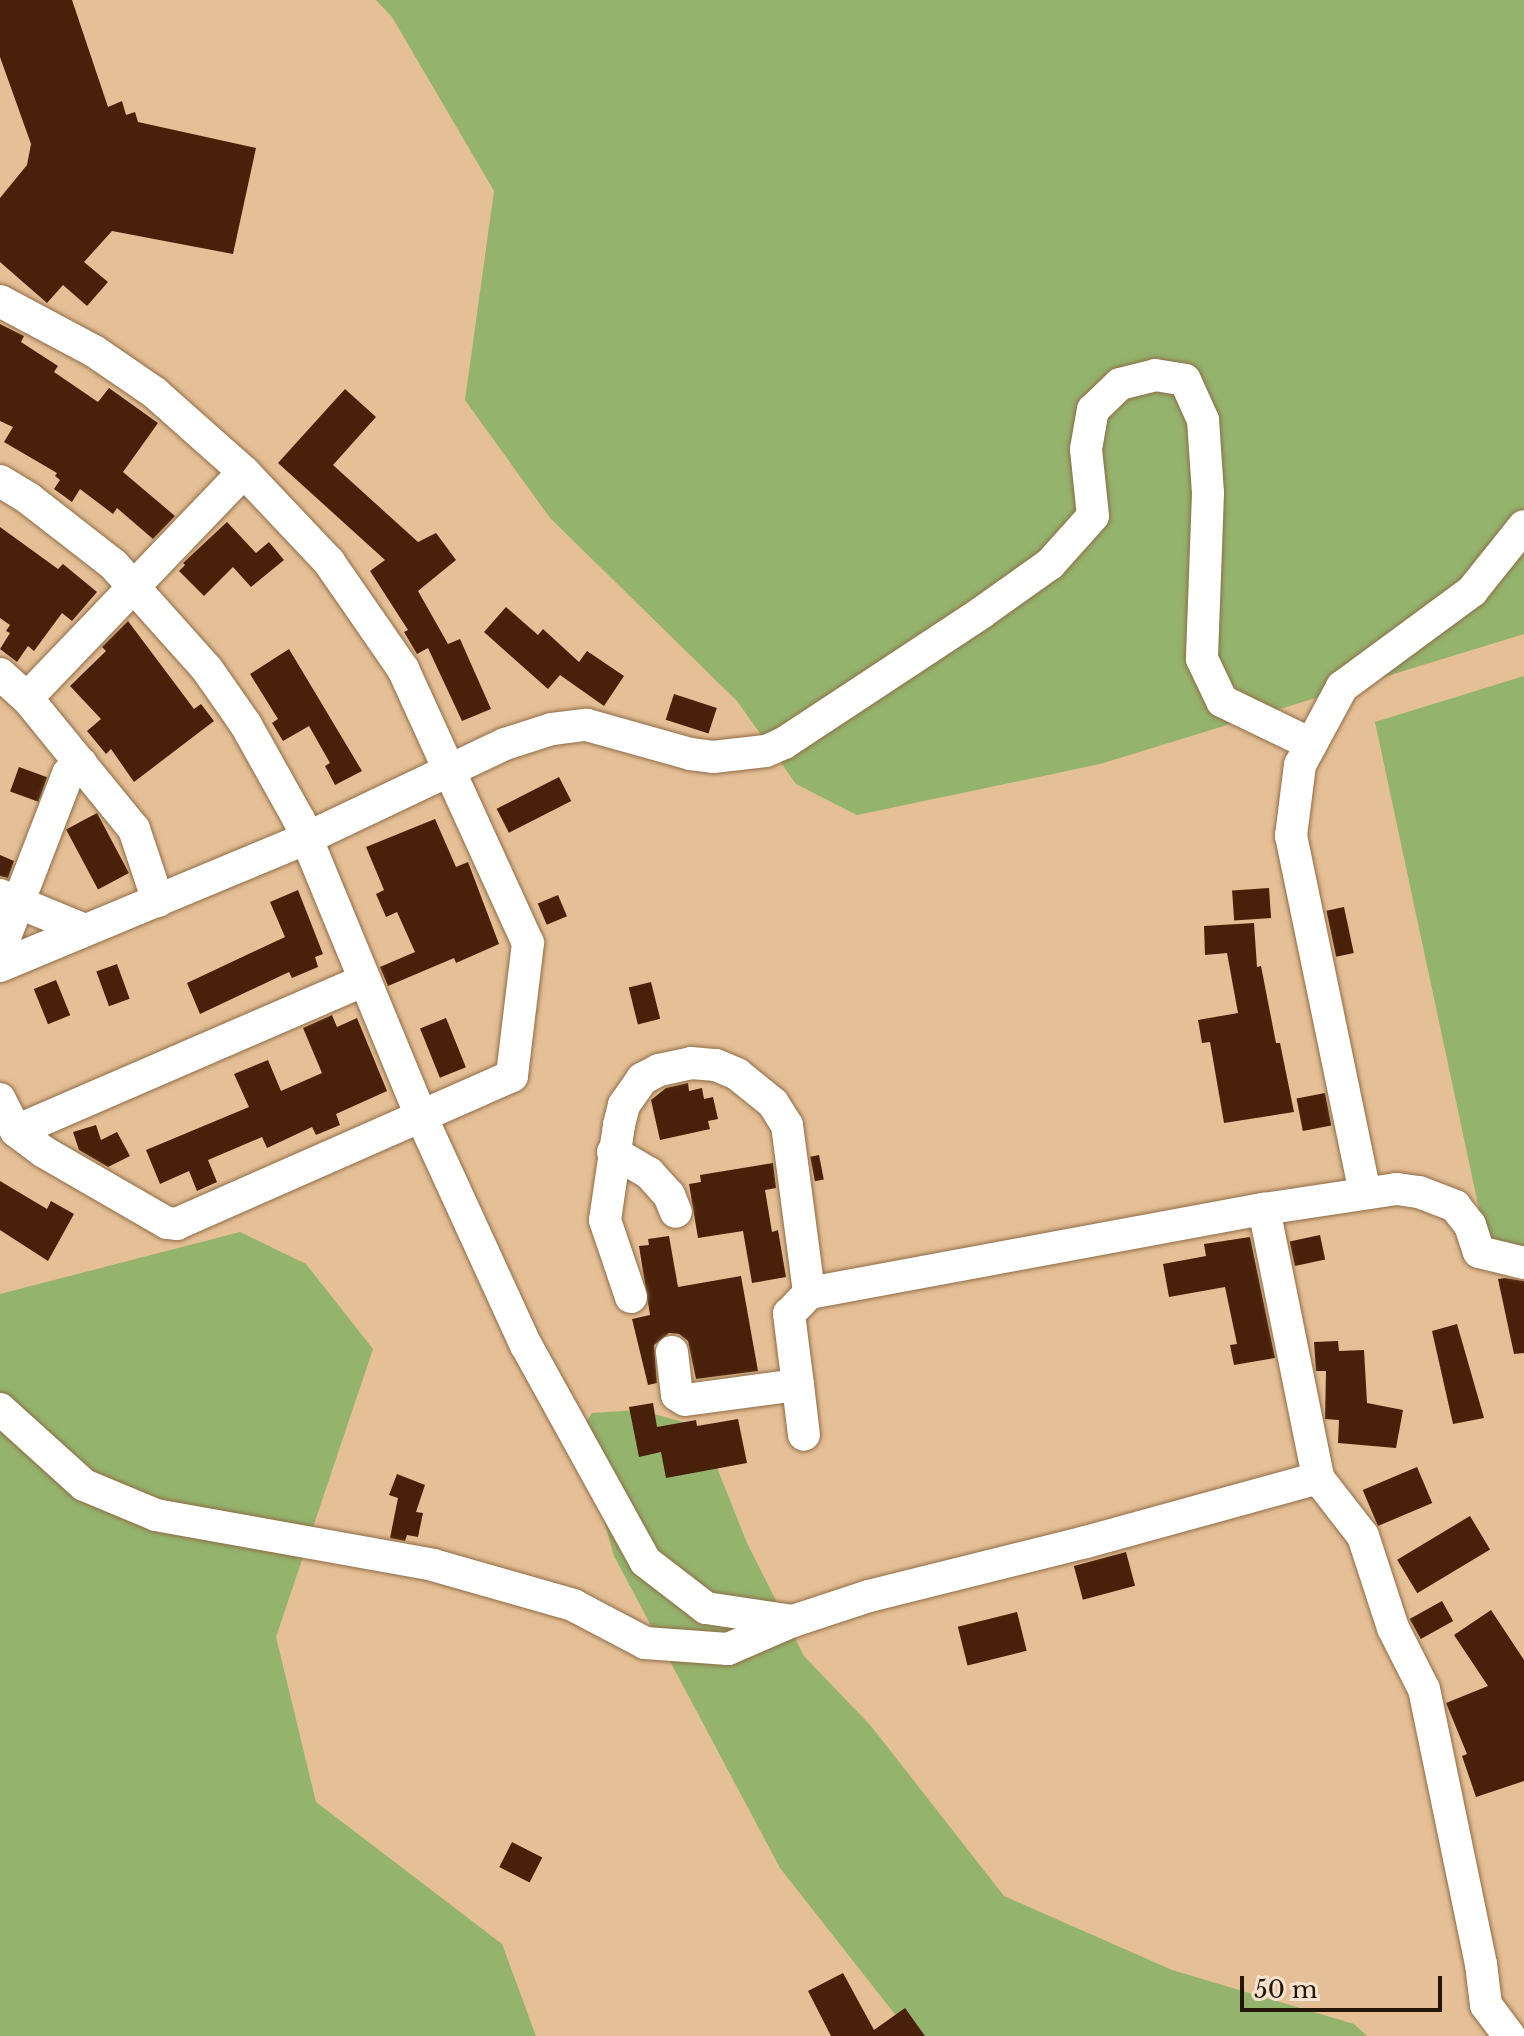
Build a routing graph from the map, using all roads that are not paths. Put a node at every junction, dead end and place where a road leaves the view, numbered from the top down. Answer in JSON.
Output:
{"nodes":[{"id":1,"x":0,"y":301,"type":"edge"},
{"id":2,"x":244,"y":472,"type":"junction"},
{"id":3,"x":0,"y":481,"type":"edge"},
{"id":4,"x":1524,"y":526,"type":"edge"},
{"id":5,"x":135,"y":587,"type":"junction"},
{"id":6,"x":0,"y":675,"type":"edge"},
{"id":7,"x":27,"y":698,"type":"junction"},
{"id":8,"x":1311,"y":744,"type":"junction"},
{"id":9,"x":81,"y":763,"type":"junction"},
{"id":10,"x":451,"y":769,"type":"junction"},
{"id":11,"x":307,"y":838,"type":"junction"},
{"id":12,"x":9,"y":898,"type":"edge"},
{"id":13,"x":158,"y":901,"type":"junction"},
{"id":14,"x":85,"y":930,"type":"junction"},
{"id":15,"x":0,"y":950,"type":"edge"},
{"id":16,"x":0,"y":966,"type":"edge"},
{"id":17,"x":365,"y":980,"type":"junction"},
{"id":18,"x":0,"y":1099,"type":"edge"},
{"id":19,"x":420,"y":1114,"type":"junction"},
{"id":20,"x":16,"y":1131,"type":"junction"},
{"id":21,"x":613,"y":1152,"type":"junction"},
{"id":22,"x":1365,"y":1193,"type":"junction"},
{"id":23,"x":1264,"y":1209,"type":"junction"},
{"id":24,"x":676,"y":1212,"type":"dead end"},
{"id":25,"x":1524,"y":1263,"type":"edge"},
{"id":26,"x":809,"y":1293,"type":"junction"},
{"id":27,"x":631,"y":1297,"type":"dead end"},
{"id":28,"x":672,"y":1352,"type":"dead end"},
{"id":29,"x":798,"y":1385,"type":"junction"},
{"id":30,"x":0,"y":1409,"type":"edge"},
{"id":31,"x":804,"y":1435,"type":"dead end"},
{"id":32,"x":1318,"y":1478,"type":"junction"},
{"id":33,"x":793,"y":1621,"type":"junction"},
{"id":34,"x":1509,"y":2036,"type":"edge"}],
"edges":[{"from":1,"to":2,"type":"street"},
{"from":2,"to":5,"type":"street"},
{"from":2,"to":10,"type":"street"},
{"from":3,"to":5,"type":"street"},
{"from":4,"to":8,"type":"street"},
{"from":5,"to":7,"type":"street"},
{"from":5,"to":11,"type":"street"},
{"from":6,"to":7,"type":"street"},
{"from":7,"to":9,"type":"street"},
{"from":8,"to":10,"type":"street"},
{"from":8,"to":22,"type":"street"},
{"from":9,"to":12,"type":"street"},
{"from":9,"to":13,"type":"street"},
{"from":10,"to":11,"type":"street"},
{"from":10,"to":19,"type":"street"},
{"from":11,"to":13,"type":"street"},
{"from":11,"to":17,"type":"street"},
{"from":12,"to":14,"type":"street"},
{"from":12,"to":15,"type":"street"},
{"from":13,"to":14,"type":"street"},
{"from":14,"to":16,"type":"street"},
{"from":17,"to":19,"type":"street"},
{"from":17,"to":20,"type":"street"},
{"from":18,"to":20,"type":"street"},
{"from":19,"to":20,"type":"street"},
{"from":19,"to":33,"type":"street"},
{"from":21,"to":24,"type":"street"},
{"from":21,"to":26,"type":"street"},
{"from":21,"to":27,"type":"street"},
{"from":22,"to":23,"type":"street"},
{"from":22,"to":25,"type":"street"},
{"from":23,"to":26,"type":"street"},
{"from":23,"to":32,"type":"street"},
{"from":26,"to":29,"type":"street"},
{"from":28,"to":29,"type":"street"},
{"from":29,"to":31,"type":"street"},
{"from":30,"to":33,"type":"street"},
{"from":32,"to":33,"type":"street"},
{"from":32,"to":34,"type":"street"}]}
